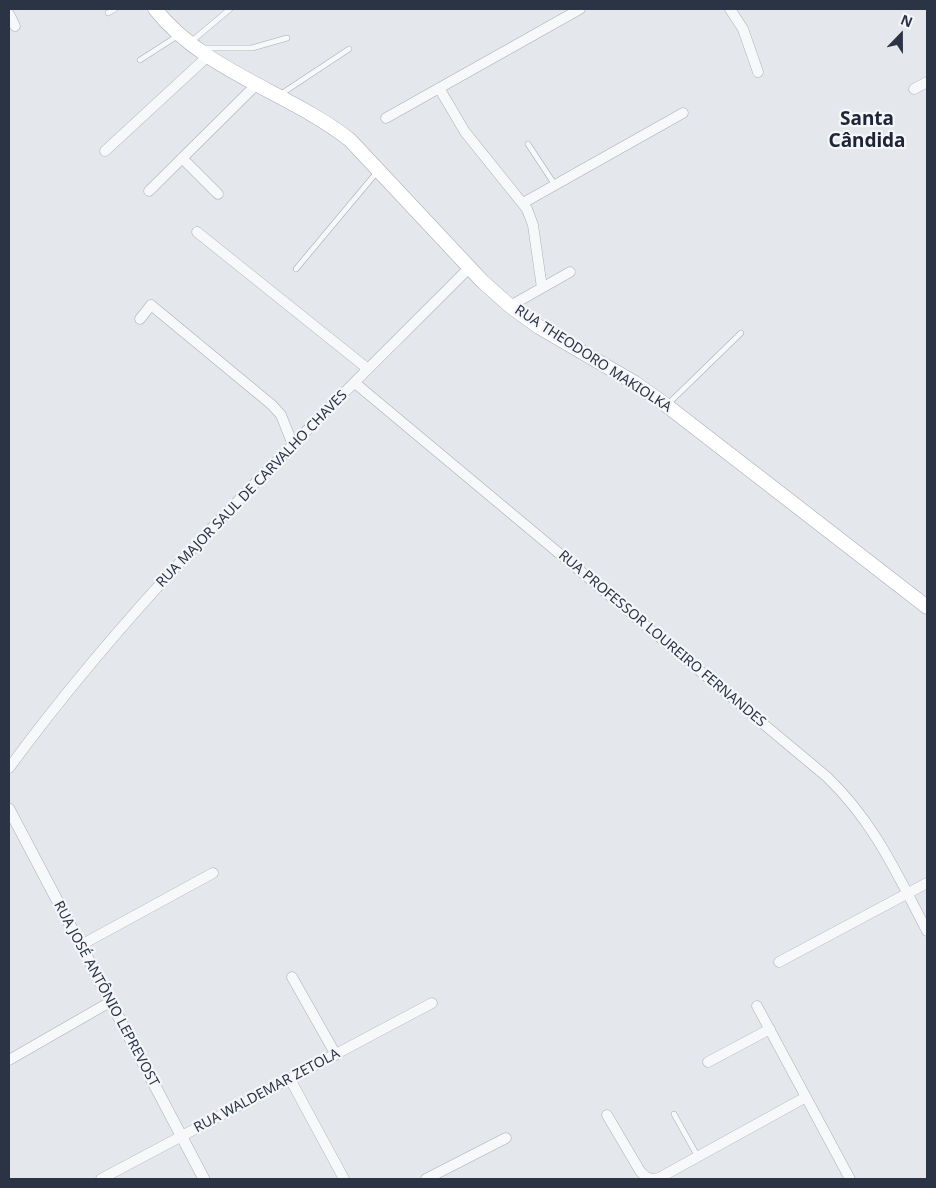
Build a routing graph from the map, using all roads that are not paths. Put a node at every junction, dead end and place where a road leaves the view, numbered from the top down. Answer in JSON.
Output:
{"nodes":[{"id":1,"x":115,"y":9,"type":"edge"},
{"id":2,"x":155,"y":9,"type":"edge"},
{"id":3,"x":230,"y":9,"type":"edge"},
{"id":4,"x":580,"y":9,"type":"edge"},
{"id":5,"x":730,"y":9,"type":"edge"},
{"id":6,"x":108,"y":13,"type":"dead end"},
{"id":7,"x":9,"y":14,"type":"edge"},
{"id":8,"x":15,"y":26,"type":"dead end"},
{"id":9,"x":287,"y":38,"type":"dead end"},
{"id":10,"x":188,"y":42,"type":"junction"},
{"id":11,"x":349,"y":49,"type":"dead end"},
{"id":12,"x":208,"y":56,"type":"junction"},
{"id":13,"x":140,"y":60,"type":"dead end"},
{"id":14,"x":758,"y":72,"type":"dead end"},
{"id":15,"x":927,"y":82,"type":"edge"},
{"id":16,"x":257,"y":84,"type":"junction"},
{"id":17,"x":439,"y":88,"type":"junction"},
{"id":18,"x":914,"y":89,"type":"dead end"},
{"id":19,"x":279,"y":95,"type":"junction"},
{"id":20,"x":683,"y":113,"type":"dead end"},
{"id":21,"x":386,"y":118,"type":"dead end"},
{"id":22,"x":528,"y":144,"type":"dead end"},
{"id":23,"x":105,"y":151,"type":"dead end"},
{"id":24,"x":182,"y":158,"type":"junction"},
{"id":25,"x":379,"y":170,"type":"junction"},
{"id":26,"x":555,"y":185,"type":"junction"},
{"id":27,"x":148,"y":191,"type":"dead end"},
{"id":28,"x":218,"y":194,"type":"dead end"},
{"id":29,"x":523,"y":203,"type":"junction"},
{"id":30,"x":197,"y":232,"type":"dead end"},
{"id":31,"x":470,"y":267,"type":"junction"},
{"id":32,"x":296,"y":269,"type":"dead end"},
{"id":33,"x":570,"y":272,"type":"dead end"},
{"id":34,"x":542,"y":288,"type":"junction"},
{"id":35,"x":510,"y":306,"type":"junction"},
{"id":36,"x":140,"y":319,"type":"dead end"},
{"id":37,"x":741,"y":333,"type":"dead end"},
{"id":38,"x":368,"y":369,"type":"junction"},
{"id":39,"x":355,"y":383,"type":"junction"},
{"id":40,"x":666,"y":405,"type":"junction"},
{"id":41,"x":293,"y":445,"type":"junction"},
{"id":42,"x":927,"y":607,"type":"edge"},
{"id":43,"x":9,"y":768,"type":"edge"},
{"id":44,"x":9,"y":809,"type":"edge"},
{"id":45,"x":213,"y":873,"type":"dead end"},
{"id":46,"x":927,"y":883,"type":"edge"},
{"id":47,"x":907,"y":894,"type":"junction"},
{"id":48,"x":927,"y":931,"type":"edge"},
{"id":49,"x":81,"y":946,"type":"junction"},
{"id":50,"x":779,"y":962,"type":"dead end"},
{"id":51,"x":292,"y":977,"type":"dead end"},
{"id":52,"x":110,"y":1002,"type":"junction"},
{"id":53,"x":432,"y":1003,"type":"dead end"},
{"id":54,"x":757,"y":1006,"type":"dead end"},
{"id":55,"x":770,"y":1029,"type":"junction"},
{"id":56,"x":336,"y":1054,"type":"junction"},
{"id":57,"x":9,"y":1060,"type":"edge"},
{"id":58,"x":708,"y":1062,"type":"dead end"},
{"id":59,"x":290,"y":1079,"type":"junction"},
{"id":60,"x":806,"y":1097,"type":"junction"},
{"id":61,"x":674,"y":1114,"type":"dead end"},
{"id":62,"x":607,"y":1115,"type":"dead end"},
{"id":63,"x":181,"y":1137,"type":"junction"},
{"id":64,"x":506,"y":1138,"type":"dead end"},
{"id":65,"x":698,"y":1156,"type":"junction"},
{"id":66,"x":648,"y":1178,"type":"edge"},
{"id":67,"x":101,"y":1179,"type":"edge"},
{"id":68,"x":204,"y":1179,"type":"edge"},
{"id":69,"x":344,"y":1179,"type":"edge"},
{"id":70,"x":426,"y":1179,"type":"edge"},
{"id":71,"x":850,"y":1179,"type":"edge"}],
"edges":[{"from":1,"to":6,"type":"lane"},
{"from":2,"to":10,"type":"main road","name":"RUA THEODORO MAKIOLKA"},
{"from":3,"to":10,"type":"lane"},
{"from":4,"to":17,"type":"street"},
{"from":5,"to":14,"type":"street"},
{"from":7,"to":8,"type":"street"},
{"from":9,"to":10,"type":"lane"},
{"from":10,"to":12,"type":"main road","name":"RUA THEODORO MAKIOLKA"},
{"from":10,"to":13,"type":"lane"},
{"from":11,"to":19,"type":"lane"},
{"from":12,"to":16,"type":"main road","name":"RUA THEODORO MAKIOLKA"},
{"from":12,"to":23,"type":"street"},
{"from":15,"to":18,"type":"street"},
{"from":16,"to":19,"type":"main road","name":"RUA THEODORO MAKIOLKA"},
{"from":16,"to":24,"type":"street"},
{"from":17,"to":21,"type":"street"},
{"from":17,"to":29,"type":"street"},
{"from":19,"to":25,"type":"main road","name":"RUA THEODORO MAKIOLKA"},
{"from":20,"to":26,"type":"street"},
{"from":22,"to":26,"type":"lane"},
{"from":24,"to":27,"type":"street"},
{"from":24,"to":28,"type":"street"},
{"from":25,"to":31,"type":"main road","name":"RUA THEODORO MAKIOLKA"},
{"from":25,"to":32,"type":"lane"},
{"from":26,"to":29,"type":"street"},
{"from":29,"to":34,"type":"street"},
{"from":30,"to":38,"type":"street"},
{"from":31,"to":35,"type":"main road","name":"RUA THEODORO MAKIOLKA"},
{"from":31,"to":38,"type":"street","name":"RUA MAJOR SAUL DE CARVALHO CHAVES"},
{"from":33,"to":34,"type":"street"},
{"from":34,"to":35,"type":"street"},
{"from":35,"to":40,"type":"main road","name":"RUA THEODORO MAKIOLKA"},
{"from":36,"to":41,"type":"street"},
{"from":37,"to":40,"type":"lane"},
{"from":38,"to":39,"type":"street","name":"RUA MAJOR SAUL DE CARVALHO CHAVES"},
{"from":39,"to":41,"type":"street","name":"RUA MAJOR SAUL DE CARVALHO CHAVES"},
{"from":39,"to":47,"type":"street","name":"RUA PROFESSOR LOUREIRO FERNANDES"},
{"from":40,"to":42,"type":"main road","name":"RUA THEODORO MAKIOLKA"},
{"from":41,"to":43,"type":"street","name":"RUA MAJOR SAUL DE CARVALHO CHAVES"},
{"from":44,"to":49,"type":"street","name":"RUA JOSÉ ANTÔNIO LEPREVOST"},
{"from":45,"to":49,"type":"street"},
{"from":46,"to":47,"type":"street"},
{"from":47,"to":48,"type":"street","name":"RUA PROFESSOR LOUREIRO FERNANDES"},
{"from":47,"to":50,"type":"street"},
{"from":49,"to":52,"type":"street","name":"RUA JOSÉ ANTÔNIO LEPREVOST"},
{"from":51,"to":56,"type":"street"},
{"from":52,"to":57,"type":"street"},
{"from":52,"to":63,"type":"street","name":"RUA JOSÉ ANTÔNIO LEPREVOST"},
{"from":53,"to":56,"type":"street","name":"RUA WALDEMAR ZETOLA"},
{"from":54,"to":55,"type":"street"},
{"from":55,"to":58,"type":"street"},
{"from":55,"to":60,"type":"street"},
{"from":56,"to":59,"type":"street","name":"RUA WALDEMAR ZETOLA"},
{"from":59,"to":63,"type":"street","name":"RUA WALDEMAR ZETOLA"},
{"from":59,"to":69,"type":"street"},
{"from":60,"to":65,"type":"street"},
{"from":60,"to":71,"type":"street"},
{"from":61,"to":65,"type":"lane"},
{"from":62,"to":66,"type":"street"},
{"from":63,"to":67,"type":"street","name":"RUA WALDEMAR ZETOLA"},
{"from":63,"to":68,"type":"street","name":"RUA JOSÉ ANTÔNIO LEPREVOST"},
{"from":64,"to":70,"type":"street"},
{"from":65,"to":66,"type":"street"}]}
